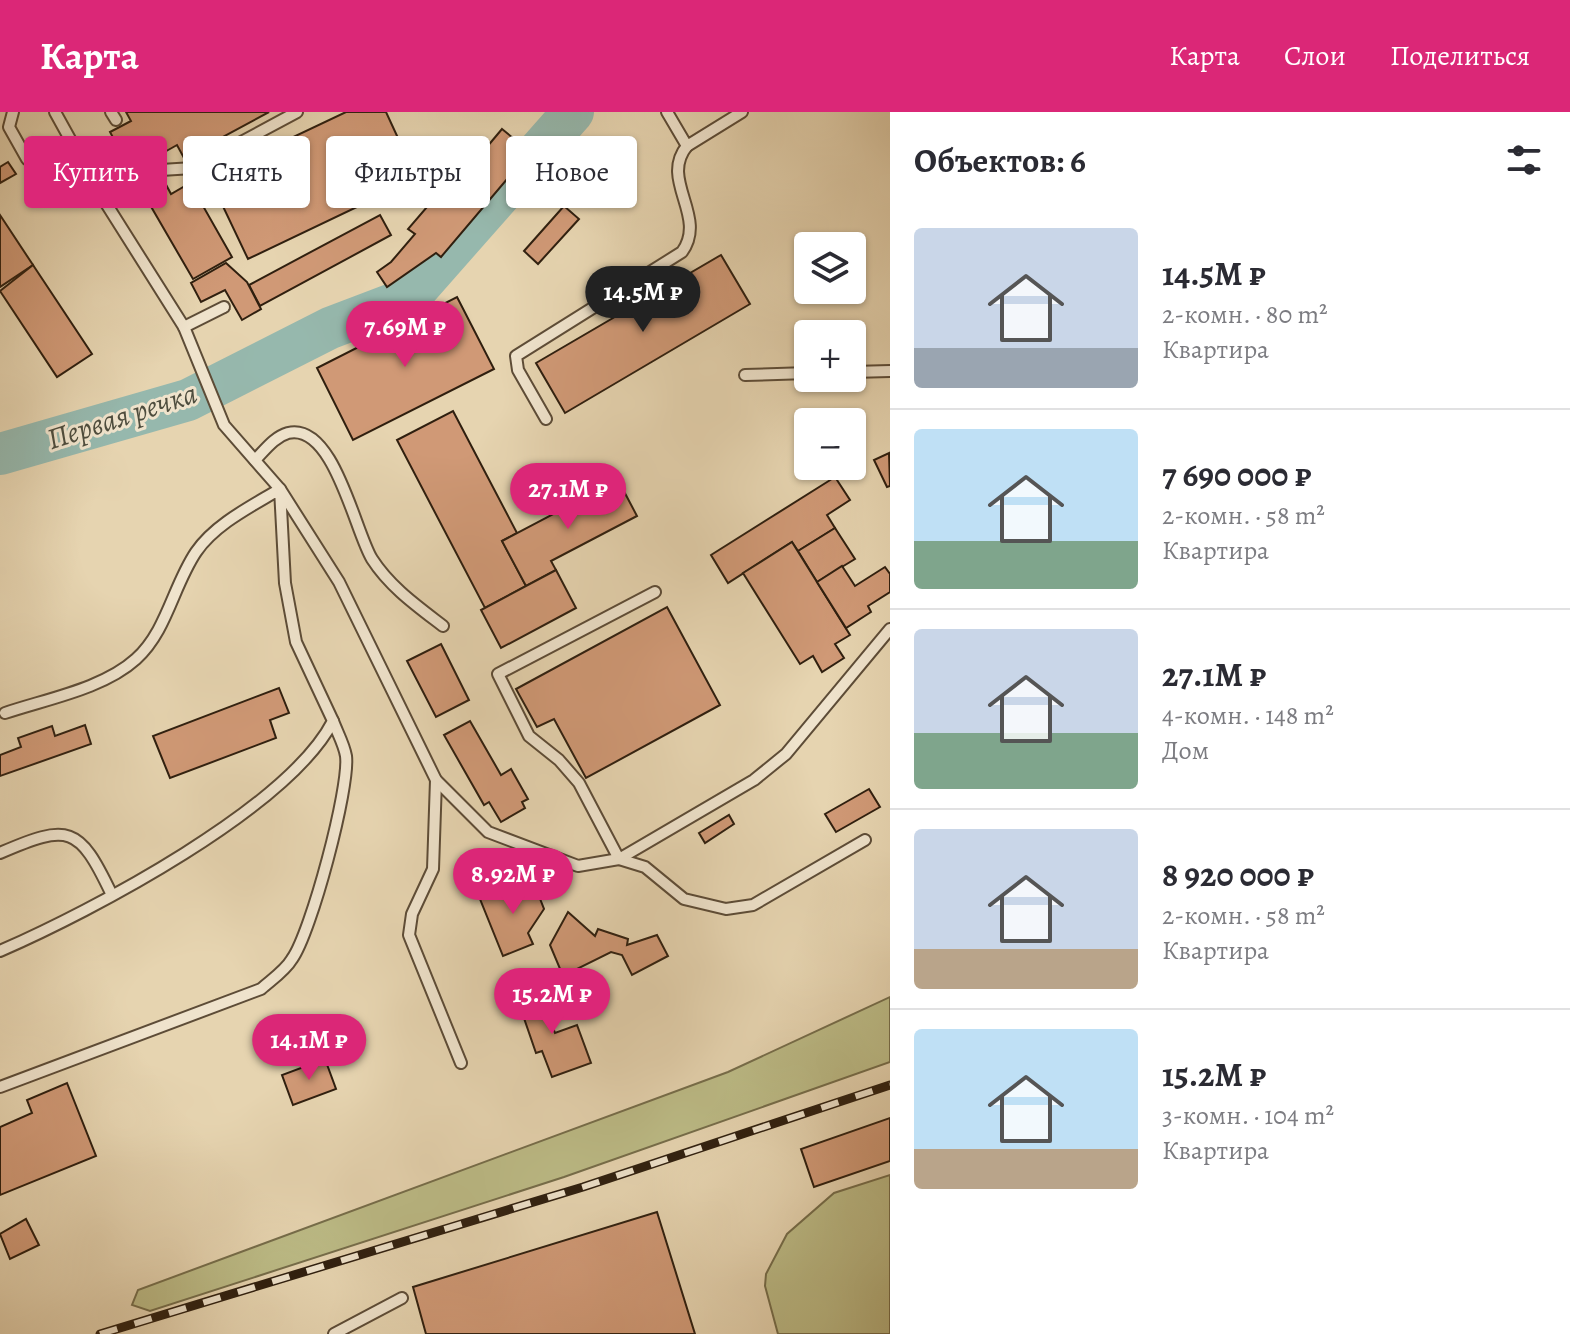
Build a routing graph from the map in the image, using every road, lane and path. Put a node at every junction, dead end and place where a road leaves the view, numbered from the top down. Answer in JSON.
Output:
{"nodes":[{"id":1,"x":13,"y":112,"type":"edge"},
{"id":2,"x":55,"y":112,"type":"edge"},
{"id":3,"x":297,"y":112,"type":"edge"},
{"id":4,"x":667,"y":112,"type":"edge"},
{"id":5,"x":742,"y":112,"type":"edge"},
{"id":6,"x":68,"y":136,"type":"edge"},
{"id":7,"x":687,"y":146,"type":"junction"},
{"id":8,"x":24,"y":154,"type":"edge"},
{"id":9,"x":167,"y":170,"type":"edge"},
{"id":10,"x":109,"y":208,"type":"edge"},
{"id":11,"x":224,"y":307,"type":"dead end"},
{"id":12,"x":184,"y":327,"type":"junction"},
{"id":13,"x":890,"y":371,"type":"edge"},
{"id":14,"x":866,"y":372,"type":"edge"},
{"id":15,"x":794,"y":373,"type":"edge"},
{"id":16,"x":745,"y":375,"type":"dead end"},
{"id":17,"x":546,"y":419,"type":"dead end"},
{"id":18,"x":255,"y":460,"type":"junction"},
{"id":19,"x":280,"y":489,"type":"junction"},
{"id":20,"x":655,"y":592,"type":"dead end"},
{"id":21,"x":443,"y":626,"type":"dead end"},
{"id":22,"x":890,"y":629,"type":"edge"},
{"id":23,"x":5,"y":713,"type":"dead end"},
{"id":24,"x":333,"y":721,"type":"junction"},
{"id":25,"x":436,"y":780,"type":"junction"},
{"id":26,"x":865,"y":840,"type":"dead end"},
{"id":27,"x":0,"y":853,"type":"edge"},
{"id":28,"x":619,"y":859,"type":"junction"},
{"id":29,"x":111,"y":893,"type":"junction"},
{"id":30,"x":0,"y":951,"type":"edge"},
{"id":31,"x":461,"y":1063,"type":"dead end"},
{"id":32,"x":0,"y":1087,"type":"edge"},
{"id":33,"x":402,"y":1298,"type":"dead end"},
{"id":34,"x":334,"y":1334,"type":"edge"}],
"edges":[{"from":1,"to":8,"type":"lane"},
{"from":2,"to":6,"type":"lane"},
{"from":3,"to":9,"type":"lane"},
{"from":4,"to":7,"type":"lane"},
{"from":5,"to":7,"type":"lane"},
{"from":7,"to":17,"type":"lane"},
{"from":10,"to":12,"type":"lane"},
{"from":11,"to":12,"type":"lane"},
{"from":12,"to":18,"type":"lane"},
{"from":13,"to":14,"type":"lane"},
{"from":15,"to":16,"type":"lane"},
{"from":18,"to":19,"type":"lane"},
{"from":18,"to":21,"type":"lane"},
{"from":19,"to":23,"type":"lane"},
{"from":19,"to":24,"type":"lane"},
{"from":19,"to":25,"type":"lane"},
{"from":20,"to":28,"type":"lane"},
{"from":22,"to":28,"type":"lane"},
{"from":24,"to":29,"type":"lane"},
{"from":24,"to":32,"type":"lane"},
{"from":25,"to":28,"type":"lane"},
{"from":25,"to":31,"type":"lane"},
{"from":26,"to":28,"type":"lane"},
{"from":27,"to":29,"type":"lane"},
{"from":29,"to":30,"type":"lane"},
{"from":33,"to":34,"type":"lane"}]}
